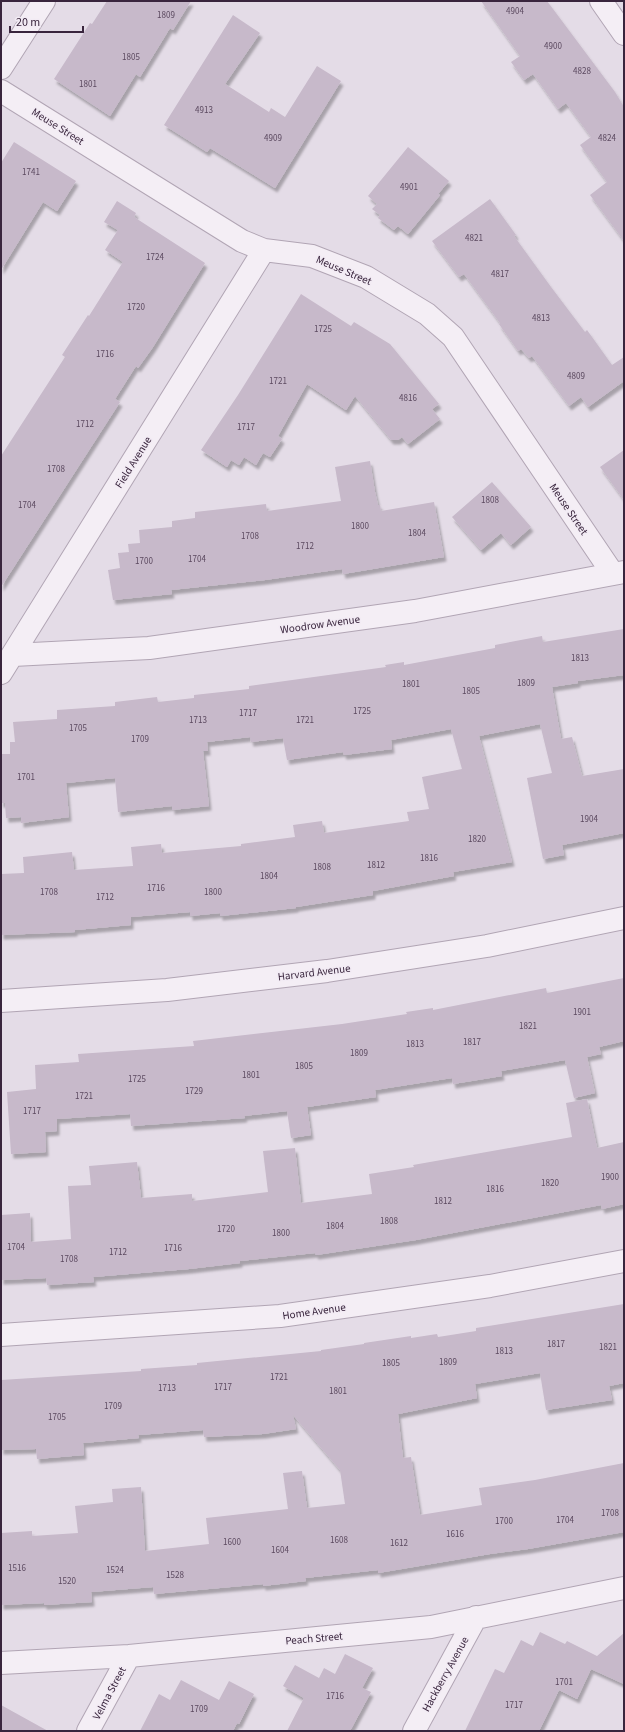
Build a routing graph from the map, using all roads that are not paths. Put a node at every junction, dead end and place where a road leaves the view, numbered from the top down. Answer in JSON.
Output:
{"nodes":[{"id":1,"x":44,"y":1,"type":"edge"},
{"id":2,"x":601,"y":1,"type":"edge"},
{"id":3,"x":624,"y":34,"type":"edge"},
{"id":4,"x":1,"y":68,"type":"edge"},
{"id":5,"x":1,"y":91,"type":"edge"},
{"id":6,"x":264,"y":250,"type":"junction"},
{"id":7,"x":618,"y":573,"type":"edge"},
{"id":8,"x":13,"y":654,"type":"junction"},
{"id":9,"x":1,"y":673,"type":"edge"},
{"id":10,"x":624,"y":918,"type":"edge"},
{"id":11,"x":1,"y":1001,"type":"edge"},
{"id":12,"x":624,"y":1262,"type":"edge"},
{"id":13,"x":1,"y":1335,"type":"edge"},
{"id":14,"x":624,"y":1588,"type":"edge"},
{"id":15,"x":476,"y":1617,"type":"junction"},
{"id":16,"x":129,"y":1656,"type":"junction"},
{"id":17,"x":1,"y":1663,"type":"edge"},
{"id":18,"x":88,"y":1731,"type":"edge"},
{"id":19,"x":414,"y":1731,"type":"edge"}],
"edges":[{"from":1,"to":4,"type":"street"},
{"from":2,"to":3,"type":"street"},
{"from":5,"to":6,"type":"street","name":"Meuse Street"},
{"from":6,"to":7,"type":"street","name":"Meuse Street"},
{"from":6,"to":8,"type":"street","name":"Field Avenue"},
{"from":7,"to":8,"type":"street","name":"Woodrow Avenue"},
{"from":8,"to":9,"type":"street","name":"Field Avenue"},
{"from":10,"to":11,"type":"street","name":"Harvard Avenue"},
{"from":12,"to":13,"type":"street","name":"Home Avenue"},
{"from":14,"to":15,"type":"street","name":"Peach Street"},
{"from":15,"to":16,"type":"street","name":"Peach Street"},
{"from":15,"to":19,"type":"street","name":"Hackberry Avenue"},
{"from":16,"to":17,"type":"street","name":"Peach Street"},
{"from":16,"to":18,"type":"street","name":"Velma Street"}]}
